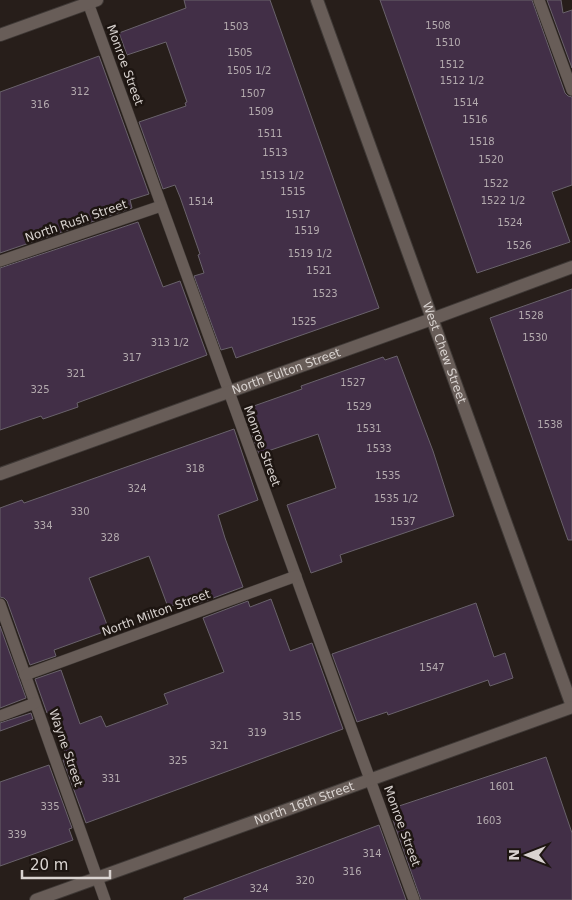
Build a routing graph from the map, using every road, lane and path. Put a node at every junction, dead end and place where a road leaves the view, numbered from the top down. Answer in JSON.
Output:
{"nodes":[{"id":1,"x":317,"y":0,"type":"edge"},
{"id":2,"x":539,"y":0,"type":"edge"},
{"id":3,"x":91,"y":1,"type":"edge"},
{"id":4,"x":0,"y":35,"type":"edge"},
{"id":5,"x":566,"y":58,"type":"edge"},
{"id":6,"x":572,"y":90,"type":"edge"},
{"id":7,"x":162,"y":206,"type":"junction"},
{"id":8,"x":0,"y":261,"type":"edge"},
{"id":9,"x":572,"y":267,"type":"edge"},
{"id":10,"x":432,"y":319,"type":"junction"},
{"id":11,"x":228,"y":392,"type":"junction"},
{"id":12,"x":0,"y":474,"type":"edge"},
{"id":13,"x":296,"y":576,"type":"junction"},
{"id":14,"x":0,"y":604,"type":"edge"},
{"id":15,"x":25,"y":675,"type":"junction"},
{"id":16,"x":35,"y":703,"type":"junction"},
{"id":17,"x":572,"y":707,"type":"edge"},
{"id":18,"x":0,"y":716,"type":"edge"},
{"id":19,"x":370,"y":780,"type":"junction"},
{"id":20,"x":97,"y":878,"type":"junction"},
{"id":21,"x":36,"y":900,"type":"edge"},
{"id":22,"x":105,"y":900,"type":"edge"},
{"id":23,"x":414,"y":900,"type":"edge"}],
"edges":[{"from":1,"to":10,"type":"street","name":"West Chew Street"},
{"from":2,"to":5,"type":"lane"},
{"from":3,"to":4,"type":"street"},
{"from":3,"to":7,"type":"lane","name":"Monroe Street"},
{"from":5,"to":6,"type":"lane"},
{"from":7,"to":8,"type":"lane","name":"North Rush Street"},
{"from":7,"to":11,"type":"lane","name":"Monroe Street"},
{"from":9,"to":10,"type":"street","name":"North Fulton Street"},
{"from":10,"to":11,"type":"street","name":"North Fulton Street"},
{"from":10,"to":17,"type":"street","name":"West Chew Street"},
{"from":11,"to":12,"type":"street","name":"North Fulton Street"},
{"from":11,"to":13,"type":"lane","name":"Monroe Street"},
{"from":13,"to":15,"type":"lane","name":"North Milton Street"},
{"from":13,"to":19,"type":"lane","name":"Monroe Street"},
{"from":14,"to":15,"type":"lane","name":"Wayne Street"},
{"from":15,"to":16,"type":"lane","name":"Wayne Street"},
{"from":16,"to":18,"type":"lane"},
{"from":16,"to":20,"type":"lane","name":"Wayne Street"},
{"from":17,"to":19,"type":"street","name":"North 16th Street"},
{"from":19,"to":20,"type":"street","name":"North 16th Street"},
{"from":19,"to":23,"type":"lane","name":"Monroe Street"},
{"from":20,"to":21,"type":"street","name":"North 16th Street"},
{"from":20,"to":22,"type":"lane","name":"Wayne Street"}]}
